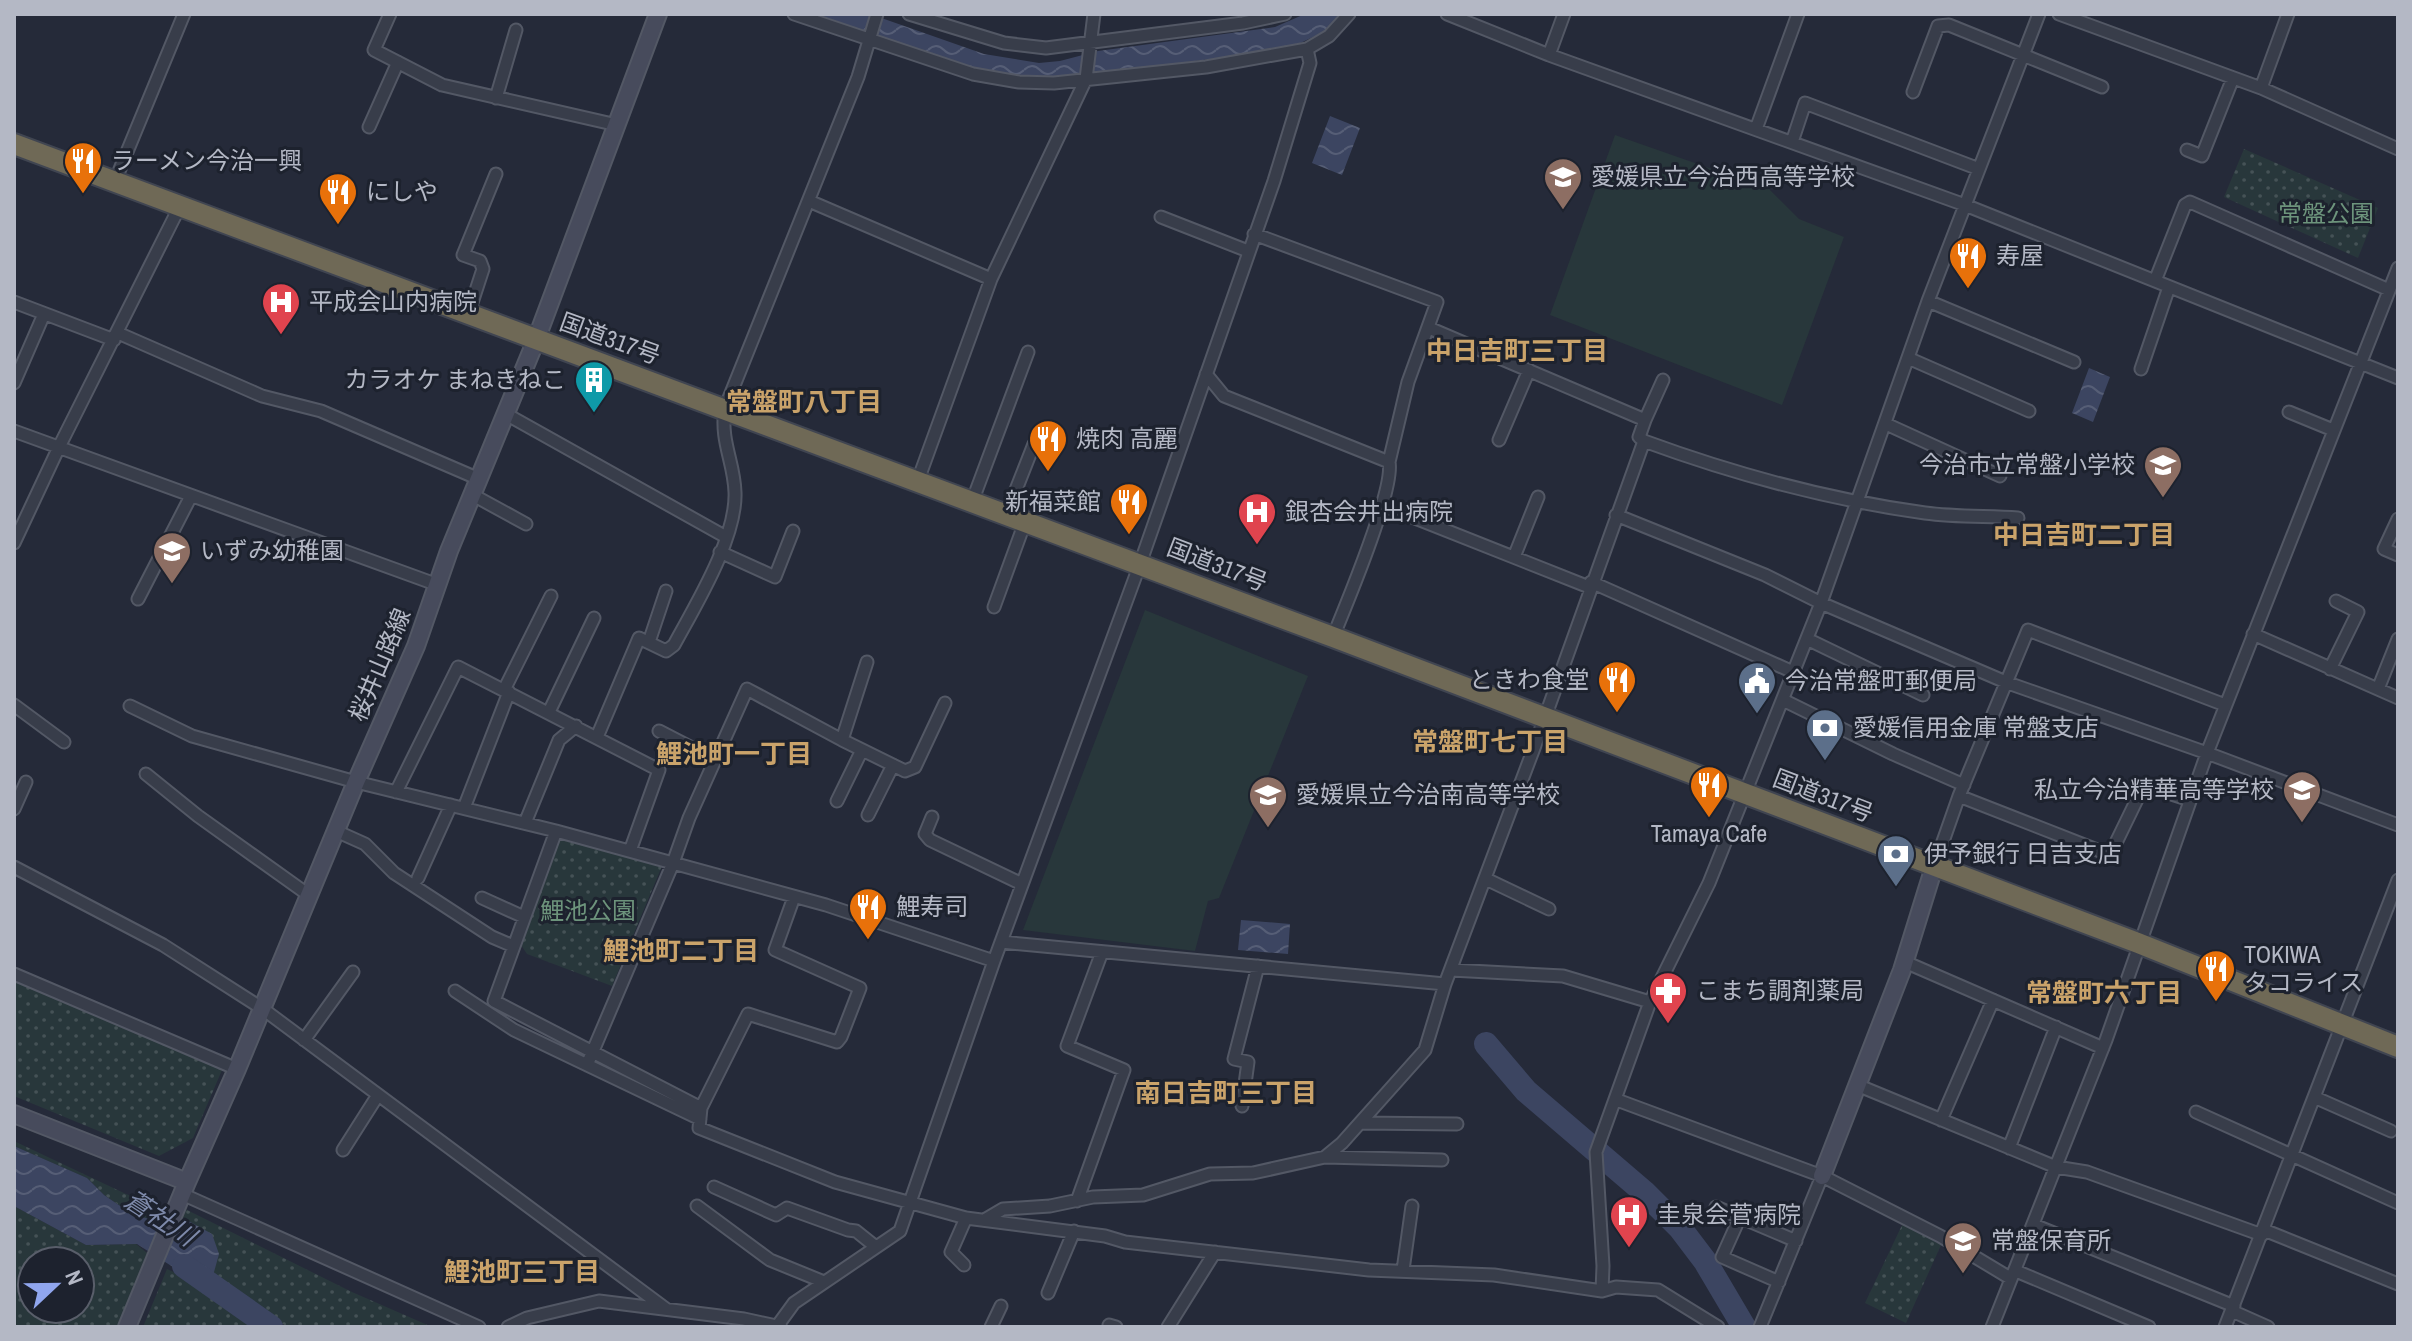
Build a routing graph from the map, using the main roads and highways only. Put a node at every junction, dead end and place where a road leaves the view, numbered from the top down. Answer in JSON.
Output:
{"nodes":[{"id":1,"x":658,"y":14,"type":"edge"},
{"id":2,"x":14,"y":144,"type":"edge"},
{"id":3,"x":536,"y":340,"type":"junction"},
{"id":4,"x":1934,"y":867,"type":"junction"},
{"id":5,"x":2398,"y":1047,"type":"edge"},
{"id":6,"x":14,"y":1114,"type":"edge"},
{"id":7,"x":1822,"y":1176,"type":"road end"},
{"id":8,"x":182,"y":1193,"type":"junction"},
{"id":9,"x":127,"y":1327,"type":"edge"}],
"edges":[{"from":1,"to":3,"type":"main road","name":"桜井山路線"},
{"from":2,"to":3,"type":"highway","name":"国道317号"},
{"from":3,"to":4,"type":"highway","name":"国道317号"},
{"from":3,"to":8,"type":"main road","name":"桜井山路線"},
{"from":4,"to":5,"type":"highway","name":"国道317号"},
{"from":4,"to":7,"type":"main road"},
{"from":6,"to":8,"type":"main road"},
{"from":8,"to":9,"type":"main road","name":"桜井山路線"}]}
